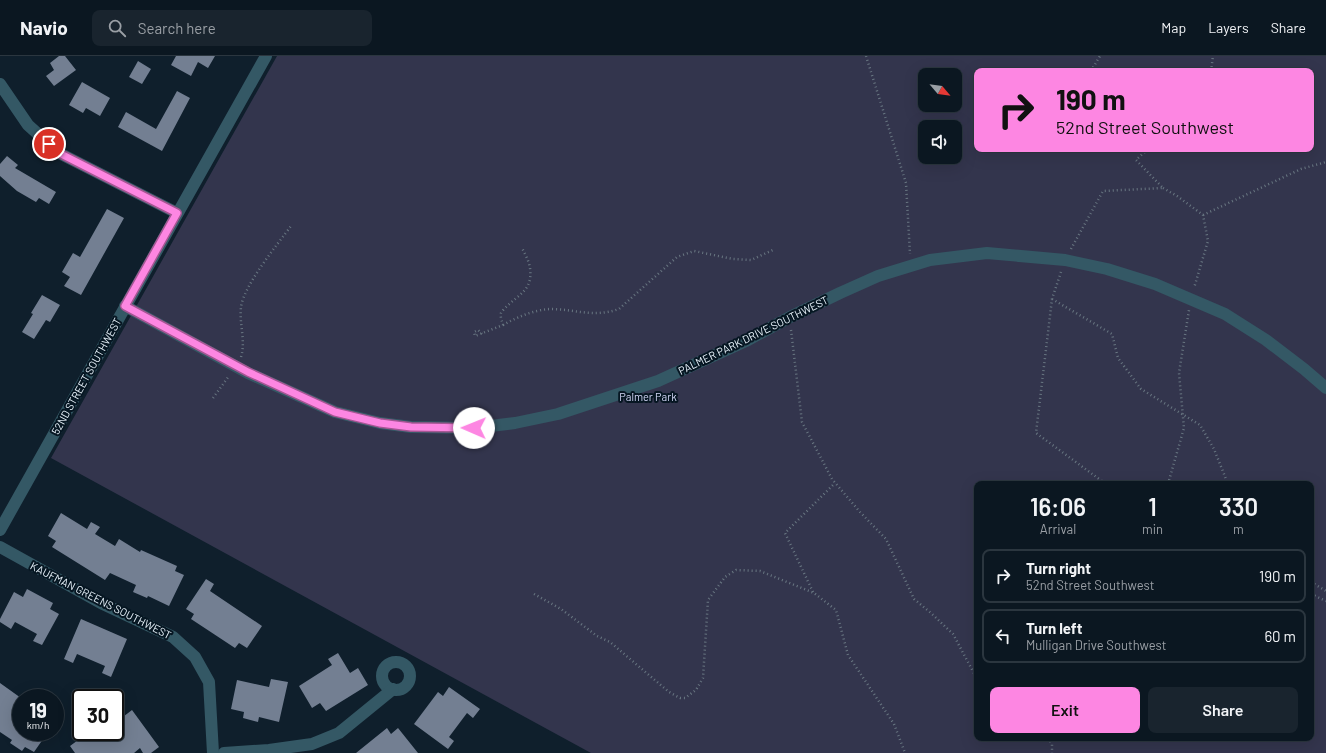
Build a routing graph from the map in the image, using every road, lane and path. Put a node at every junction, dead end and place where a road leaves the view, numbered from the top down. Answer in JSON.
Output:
{"nodes":[{"id":1,"x":266,"y":56,"type":"edge"},
{"id":2,"x":866,"y":56,"type":"edge"},
{"id":3,"x":1100,"y":56,"type":"edge"},
{"id":4,"x":1213,"y":56,"type":"edge"},
{"id":5,"x":1093,"y":68,"type":"edge"},
{"id":6,"x":1211,"y":68,"type":"edge"},
{"id":7,"x":0,"y":84,"type":"edge"},
{"id":8,"x":1145,"y":152,"type":"edge"},
{"id":9,"x":1326,"y":162,"type":"edge"},
{"id":10,"x":1163,"y":188,"type":"junction"},
{"id":11,"x":177,"y":213,"type":"junction"},
{"id":12,"x":1203,"y":215,"type":"junction"},
{"id":13,"x":291,"y":226,"type":"dead end"},
{"id":14,"x":522,"y":248,"type":"dead end"},
{"id":15,"x":773,"y":250,"type":"dead end"},
{"id":16,"x":1065,"y":260,"type":"junction"},
{"id":17,"x":910,"y":266,"type":"junction"},
{"id":18,"x":1052,"y":299,"type":"junction"},
{"id":19,"x":1191,"y":299,"type":"junction"},
{"id":20,"x":125,"y":306,"type":"junction"},
{"id":21,"x":790,"y":317,"type":"junction"},
{"id":22,"x":503,"y":325,"type":"junction"},
{"id":23,"x":482,"y":334,"type":"dead end"},
{"id":24,"x":236,"y":366,"type":"junction"},
{"id":25,"x":1326,"y":388,"type":"edge"},
{"id":26,"x":213,"y":398,"type":"dead end"},
{"id":27,"x":1183,"y":415,"type":"junction"},
{"id":28,"x":1102,"y":481,"type":"edge"},
{"id":29,"x":1169,"y":481,"type":"edge"},
{"id":30,"x":1227,"y":481,"type":"edge"},
{"id":31,"x":835,"y":483,"type":"junction"},
{"id":32,"x":0,"y":530,"type":"edge"},
{"id":33,"x":0,"y":547,"type":"edge"},
{"id":34,"x":1314,"y":584,"type":"edge"},
{"id":35,"x":1326,"y":592,"type":"edge"},
{"id":36,"x":814,"y":593,"type":"junction"},
{"id":37,"x":534,"y":594,"type":"dead end"},
{"id":38,"x":1314,"y":595,"type":"edge"},
{"id":39,"x":1326,"y":601,"type":"edge"},
{"id":40,"x":974,"y":674,"type":"edge"},
{"id":41,"x":393,"y":689,"type":"dead end"},
{"id":42,"x":1050,"y":741,"type":"edge"},
{"id":43,"x":213,"y":753,"type":"edge"},
{"id":44,"x":224,"y":753,"type":"edge"},
{"id":45,"x":905,"y":753,"type":"edge"},
{"id":46,"x":1052,"y":753,"type":"edge"}],
"edges":[{"from":1,"to":11,"type":"street","name":"52ND STREET SOUTHWEST"},
{"from":2,"to":17,"type":"path"},
{"from":3,"to":5,"type":"path"},
{"from":4,"to":6,"type":"path"},
{"from":7,"to":11,"type":"street"},
{"from":8,"to":10,"type":"path"},
{"from":9,"to":12,"type":"path"},
{"from":10,"to":12,"type":"path"},
{"from":10,"to":16,"type":"path"},
{"from":11,"to":20,"type":"street","name":"52ND STREET SOUTHWEST"},
{"from":12,"to":19,"type":"path"},
{"from":13,"to":24,"type":"path"},
{"from":14,"to":22,"type":"path"},
{"from":15,"to":22,"type":"path"},
{"from":16,"to":17,"type":"street","name":"PALMER PARK DRIVE SOUTHWEST"},
{"from":16,"to":18,"type":"path"},
{"from":16,"to":19,"type":"street","name":"PALMER PARK DRIVE SOUTHWEST"},
{"from":17,"to":21,"type":"street","name":"PALMER PARK DRIVE SOUTHWEST"},
{"from":18,"to":27,"type":"path"},
{"from":18,"to":28,"type":"path"},
{"from":19,"to":25,"type":"street","name":"PALMER PARK DRIVE SOUTHWEST"},
{"from":19,"to":27,"type":"path"},
{"from":20,"to":24,"type":"street","name":"PALMER PARK DRIVE SOUTHWEST"},
{"from":20,"to":32,"type":"street","name":"52ND STREET SOUTHWEST"},
{"from":21,"to":24,"type":"street","name":"PALMER PARK DRIVE SOUTHWEST"},
{"from":21,"to":31,"type":"path"},
{"from":22,"to":23,"type":"path"},
{"from":24,"to":26,"type":"path"},
{"from":27,"to":29,"type":"path"},
{"from":27,"to":30,"type":"path"},
{"from":31,"to":36,"type":"path"},
{"from":31,"to":40,"type":"path"},
{"from":33,"to":43,"type":"street","name":"KAUFMAN GREENS SOUTHWEST"},
{"from":34,"to":35,"type":"path"},
{"from":36,"to":37,"type":"path"},
{"from":36,"to":45,"type":"path"},
{"from":38,"to":39,"type":"path"},
{"from":41,"to":44,"type":"street"},
{"from":42,"to":46,"type":"path"}]}
